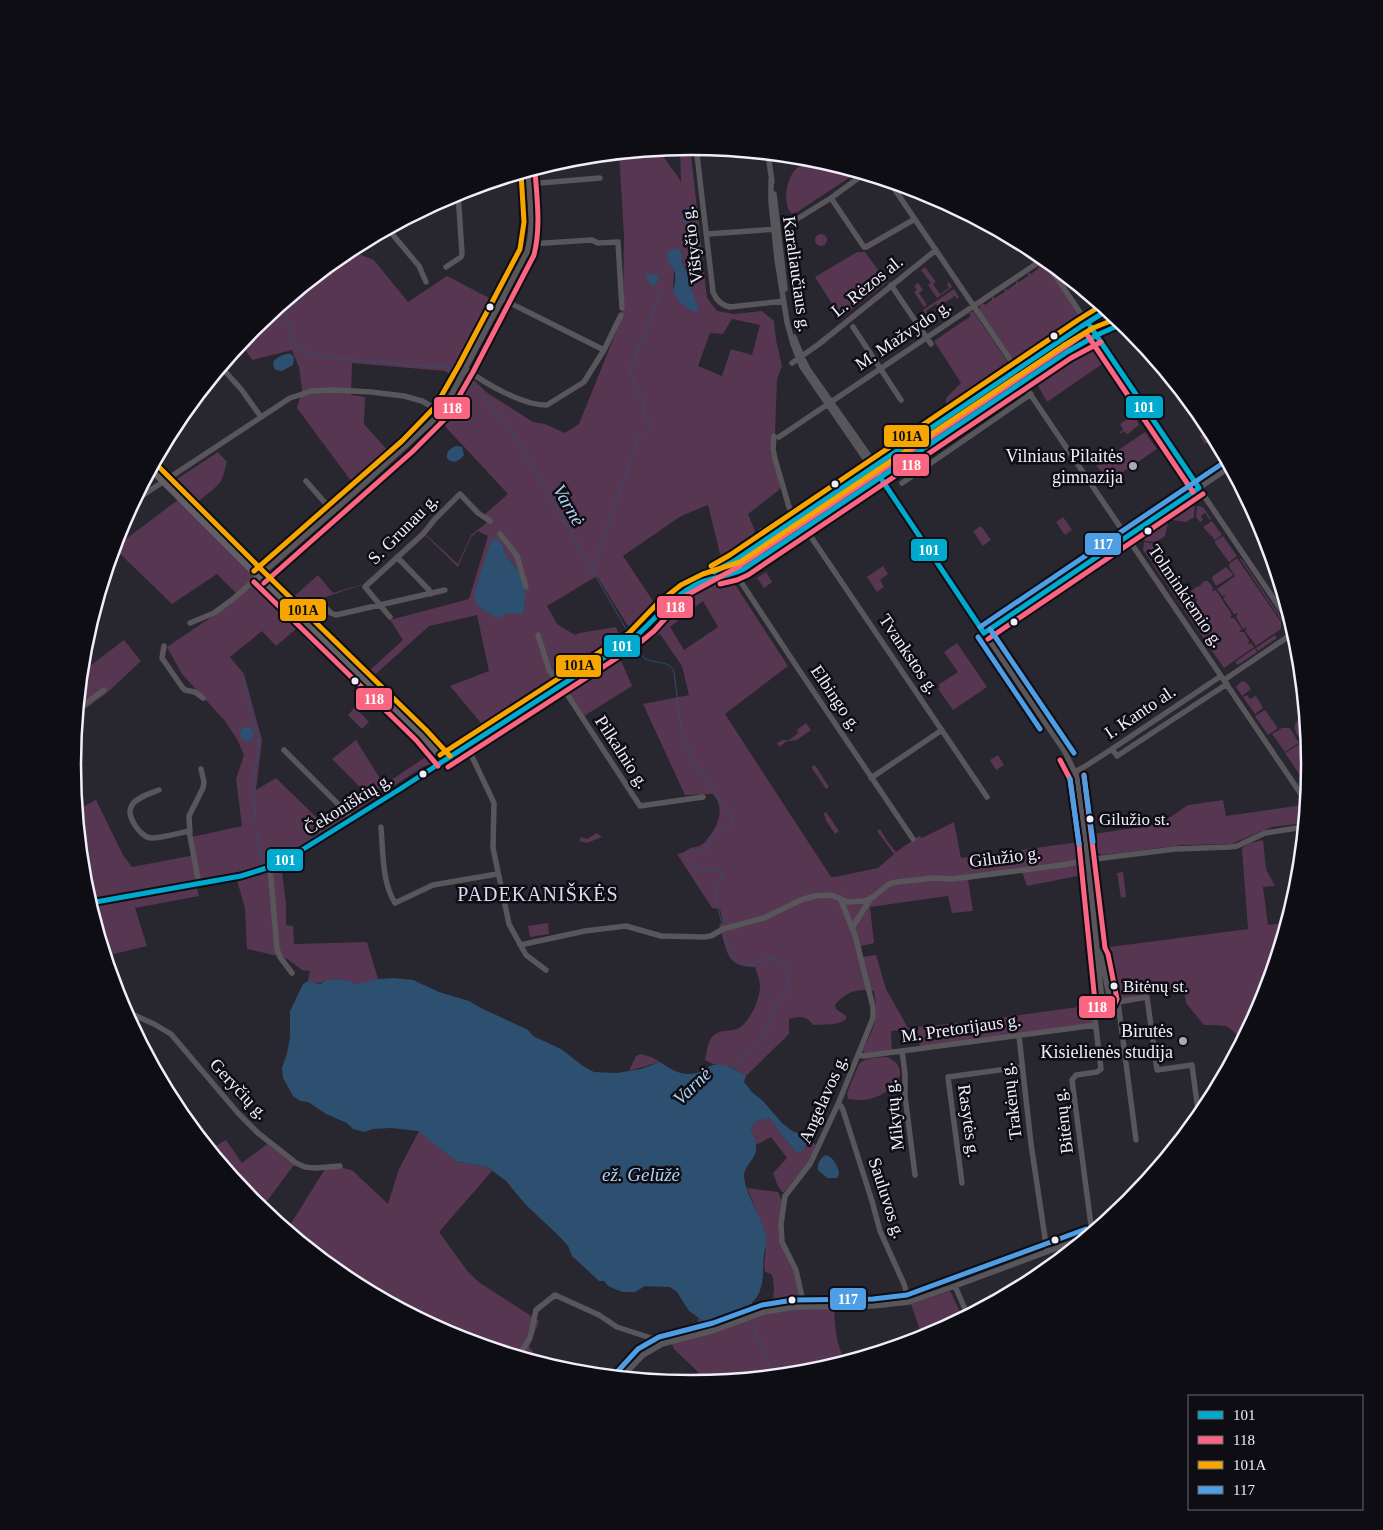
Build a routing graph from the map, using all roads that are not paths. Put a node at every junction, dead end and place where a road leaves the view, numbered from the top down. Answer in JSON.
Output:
{"nodes":[{"id":1,"x":697,"y":155,"type":"edge"},
{"id":2,"x":769,"y":160,"type":"edge"},
{"id":3,"x":529,"y":178,"type":"edge"},
{"id":4,"x":600,"y":178,"type":"dead end"},
{"id":5,"x":858,"y":178,"type":"edge"},
{"id":6,"x":529,"y":184,"type":"junction"},
{"id":7,"x":895,"y":190,"type":"edge"},
{"id":8,"x":831,"y":198,"type":"junction"},
{"id":9,"x":459,"y":201,"type":"edge"},
{"id":10,"x":798,"y":219,"type":"dead end"},
{"id":11,"x":915,"y":219,"type":"junction"},
{"id":12,"x":776,"y":230,"type":"junction"},
{"id":13,"x":392,"y":234,"type":"edge"},
{"id":14,"x":706,"y":234,"type":"junction"},
{"id":15,"x":529,"y":244,"type":"junction"},
{"id":16,"x":936,"y":250,"type":"junction"},
{"id":17,"x":1037,"y":262,"type":"edge"},
{"id":18,"x":446,"y":267,"type":"dead end"},
{"id":19,"x":1057,"y":277,"type":"edge"},
{"id":20,"x":426,"y":282,"type":"dead end"},
{"id":21,"x":891,"y":285,"type":"junction"},
{"id":22,"x":502,"y":299,"type":"junction"},
{"id":23,"x":784,"y":301,"type":"junction"},
{"id":24,"x":974,"y":306,"type":"junction"},
{"id":25,"x":622,"y":308,"type":"dead end"},
{"id":26,"x":1102,"y":314,"type":"edge"},
{"id":27,"x":621,"y":315,"type":"dead end"},
{"id":28,"x":1088,"y":323,"type":"junction"},
{"id":29,"x":853,"y":327,"type":"dead end"},
{"id":30,"x":1117,"y":327,"type":"edge"},
{"id":31,"x":1097,"y":335,"type":"junction"},
{"id":32,"x":927,"y":338,"type":"junction"},
{"id":33,"x":931,"y":344,"type":"dead end"},
{"id":34,"x":604,"y":350,"type":"junction"},
{"id":35,"x":800,"y":358,"type":"junction"},
{"id":36,"x":792,"y":363,"type":"dead end"},
{"id":37,"x":466,"y":368,"type":"junction"},
{"id":38,"x":880,"y":369,"type":"junction"},
{"id":39,"x":1017,"y":370,"type":"junction"},
{"id":40,"x":226,"y":371,"type":"edge"},
{"id":41,"x":1022,"y":382,"type":"junction"},
{"id":42,"x":1030,"y":394,"type":"junction"},
{"id":43,"x":901,"y":400,"type":"dead end"},
{"id":44,"x":829,"y":403,"type":"junction"},
{"id":45,"x":441,"y":412,"type":"junction"},
{"id":46,"x":261,"y":417,"type":"junction"},
{"id":47,"x":873,"y":467,"type":"junction"},
{"id":48,"x":1225,"y":470,"type":"edge"},
{"id":49,"x":156,"y":473,"type":"edge"},
{"id":50,"x":880,"y":478,"type":"junction"},
{"id":51,"x":164,"y":481,"type":"junction"},
{"id":52,"x":306,"y":481,"type":"dead end"},
{"id":53,"x":902,"y":483,"type":"dead end"},
{"id":54,"x":1199,"y":488,"type":"junction"},
{"id":55,"x":145,"y":493,"type":"edge"},
{"id":56,"x":333,"y":512,"type":"junction"},
{"id":57,"x":796,"y":519,"type":"junction"},
{"id":58,"x":490,"y":522,"type":"dead end"},
{"id":59,"x":806,"y":528,"type":"junction"},
{"id":60,"x":761,"y":531,"type":"dead end"},
{"id":61,"x":500,"y":534,"type":"dead end"},
{"id":62,"x":1127,"y":537,"type":"junction"},
{"id":63,"x":766,"y":539,"type":"junction"},
{"id":64,"x":397,"y":557,"type":"junction"},
{"id":65,"x":739,"y":558,"type":"junction"},
{"id":66,"x":735,"y":573,"type":"junction"},
{"id":67,"x":259,"y":577,"type":"junction"},
{"id":68,"x":526,"y":587,"type":"dead end"},
{"id":69,"x":445,"y":590,"type":"dead end"},
{"id":70,"x":431,"y":594,"type":"junction"},
{"id":71,"x":380,"y":606,"type":"junction"},
{"id":72,"x":667,"y":606,"type":"junction"},
{"id":73,"x":1282,"y":611,"type":"edge"},
{"id":74,"x":300,"y":616,"type":"junction"},
{"id":75,"x":390,"y":617,"type":"dead end"},
{"id":76,"x":190,"y":623,"type":"dead end"},
{"id":77,"x":984,"y":632,"type":"junction"},
{"id":78,"x":1287,"y":634,"type":"edge"},
{"id":79,"x":538,"y":635,"type":"dead end"},
{"id":80,"x":164,"y":646,"type":"dead end"},
{"id":81,"x":1224,"y":680,"type":"junction"},
{"id":82,"x":561,"y":686,"type":"junction"},
{"id":83,"x":104,"y":690,"type":"dead end"},
{"id":84,"x":203,"y":698,"type":"dead end"},
{"id":85,"x":85,"y":704,"type":"edge"},
{"id":86,"x":1163,"y":715,"type":"junction"},
{"id":87,"x":1168,"y":723,"type":"junction"},
{"id":88,"x":1147,"y":726,"type":"junction"},
{"id":89,"x":942,"y":730,"type":"junction"},
{"id":90,"x":1152,"y":733,"type":"junction"},
{"id":91,"x":466,"y":746,"type":"junction"},
{"id":92,"x":1112,"y":749,"type":"junction"},
{"id":93,"x":284,"y":750,"type":"dead end"},
{"id":94,"x":444,"y":761,"type":"junction"},
{"id":95,"x":201,"y":769,"type":"dead end"},
{"id":96,"x":1075,"y":772,"type":"junction"},
{"id":97,"x":871,"y":778,"type":"junction"},
{"id":98,"x":159,"y":790,"type":"dead end"},
{"id":99,"x":1301,"y":793,"type":"edge"},
{"id":100,"x":703,"y":797,"type":"dead end"},
{"id":101,"x":987,"y":797,"type":"dead end"},
{"id":102,"x":353,"y":819,"type":"junction"},
{"id":103,"x":381,"y":827,"type":"dead end"},
{"id":104,"x":1298,"y":827,"type":"edge"},
{"id":105,"x":190,"y":831,"type":"junction"},
{"id":106,"x":913,"y":839,"type":"dead end"},
{"id":107,"x":1088,"y":860,"type":"junction"},
{"id":108,"x":270,"y":868,"type":"junction"},
{"id":109,"x":498,"y":874,"type":"junction"},
{"id":110,"x":199,"y":884,"type":"junction"},
{"id":111,"x":840,"y":898,"type":"junction"},
{"id":112,"x":872,"y":898,"type":"junction"},
{"id":113,"x":97,"y":902,"type":"edge"},
{"id":114,"x":852,"y":928,"type":"junction"},
{"id":115,"x":520,"y":945,"type":"junction"},
{"id":116,"x":1098,"y":950,"type":"junction"},
{"id":117,"x":546,"y":970,"type":"dead end"},
{"id":118,"x":292,"y":973,"type":"dead end"},
{"id":119,"x":1110,"y":1000,"type":"junction"},
{"id":120,"x":1102,"y":1001,"type":"junction"},
{"id":121,"x":1118,"y":1002,"type":"junction"},
{"id":122,"x":135,"y":1016,"type":"edge"},
{"id":123,"x":1096,"y":1025,"type":"junction"},
{"id":124,"x":1019,"y":1036,"type":"junction"},
{"id":125,"x":902,"y":1051,"type":"junction"},
{"id":126,"x":859,"y":1055,"type":"junction"},
{"id":127,"x":1022,"y":1067,"type":"junction"},
{"id":128,"x":838,"y":1104,"type":"junction"},
{"id":129,"x":1197,"y":1106,"type":"edge"},
{"id":130,"x":1136,"y":1140,"type":"dead end"},
{"id":131,"x":340,"y":1166,"type":"dead end"},
{"id":132,"x":915,"y":1175,"type":"dead end"},
{"id":133,"x":962,"y":1183,"type":"dead end"},
{"id":134,"x":1091,"y":1226,"type":"edge"},
{"id":135,"x":1071,"y":1242,"type":"edge"},
{"id":136,"x":1047,"y":1251,"type":"junction"},
{"id":137,"x":954,"y":1286,"type":"junction"},
{"id":138,"x":909,"y":1302,"type":"junction"},
{"id":139,"x":804,"y":1306,"type":"junction"},
{"id":140,"x":965,"y":1310,"type":"edge"},
{"id":141,"x":662,"y":1344,"type":"junction"},
{"id":142,"x":522,"y":1351,"type":"edge"},
{"id":143,"x":627,"y":1372,"type":"edge"}],
"edges":[{"from":1,"to":14,"type":"street","name":"Vištyčio g."},
{"from":2,"to":12,"type":"street","name":"Karaliaučiaus g."},
{"from":3,"to":6,"type":"street"},
{"from":4,"to":6,"type":"street"},
{"from":5,"to":8,"type":"street"},
{"from":6,"to":15,"type":"street"},
{"from":7,"to":11,"type":"street"},
{"from":8,"to":10,"type":"street"},
{"from":8,"to":11,"type":"street"},
{"from":9,"to":18,"type":"street"},
{"from":11,"to":16,"type":"street"},
{"from":12,"to":14,"type":"street"},
{"from":12,"to":23,"type":"street","name":"Karaliaučiaus g."},
{"from":12,"to":35,"type":"street","name":"Karaliaučiaus g."},
{"from":13,"to":20,"type":"street"},
{"from":14,"to":23,"type":"street","name":"Vištyčio g."},
{"from":15,"to":22,"type":"street"},
{"from":15,"to":25,"type":"street"},
{"from":16,"to":21,"type":"street","name":"L. Rėzos al."},
{"from":16,"to":24,"type":"street"},
{"from":17,"to":24,"type":"street","name":"M. Mažvydo g."},
{"from":19,"to":28,"type":"street"},
{"from":21,"to":32,"type":"street"},
{"from":21,"to":35,"type":"street","name":"L. Rėzos al."},
{"from":22,"to":34,"type":"street"},
{"from":22,"to":37,"type":"street"},
{"from":23,"to":35,"type":"street","name":"Karaliaučiaus g."},
{"from":24,"to":32,"type":"street","name":"M. Mažvydo g."},
{"from":24,"to":39,"type":"street"},
{"from":26,"to":28,"type":"main road"},
{"from":27,"to":34,"type":"street"},
{"from":28,"to":31,"type":"street"},
{"from":28,"to":39,"type":"main road"},
{"from":29,"to":38,"type":"street"},
{"from":30,"to":31,"type":"main road"},
{"from":31,"to":41,"type":"main road"},
{"from":31,"to":54,"type":"street"},
{"from":32,"to":33,"type":"street"},
{"from":32,"to":38,"type":"street","name":"M. Mažvydo g."},
{"from":34,"to":37,"type":"street"},
{"from":35,"to":36,"type":"street","name":"L. Rėzos al."},
{"from":35,"to":44,"type":"street","name":"Karaliaučiaus g."},
{"from":37,"to":45,"type":"street"},
{"from":38,"to":43,"type":"street"},
{"from":38,"to":44,"type":"street","name":"M. Mažvydo g."},
{"from":39,"to":47,"type":"main road"},
{"from":40,"to":46,"type":"street"},
{"from":41,"to":42,"type":"street","name":"Tolminkiemio g."},
{"from":41,"to":50,"type":"main road"},
{"from":42,"to":53,"type":"street"},
{"from":42,"to":62,"type":"street","name":"Tolminkiemio g."},
{"from":44,"to":47,"type":"street","name":"Karaliaučiaus g."},
{"from":44,"to":57,"type":"street","name":"M. Mažvydo g."},
{"from":45,"to":46,"type":"street"},
{"from":45,"to":56,"type":"street"},
{"from":46,"to":51,"type":"street"},
{"from":47,"to":50,"type":"street","name":"Karaliaučiaus g."},
{"from":47,"to":57,"type":"main road"},
{"from":48,"to":54,"type":"street"},
{"from":49,"to":51,"type":"main road"},
{"from":50,"to":59,"type":"main road"},
{"from":50,"to":77,"type":"street","name":"Karaliaučiaus g."},
{"from":51,"to":55,"type":"street"},
{"from":51,"to":67,"type":"main road"},
{"from":52,"to":56,"type":"street"},
{"from":54,"to":62,"type":"street"},
{"from":54,"to":73,"type":"street"},
{"from":56,"to":67,"type":"street"},
{"from":57,"to":63,"type":"main road"},
{"from":58,"to":64,"type":"street","name":"S. Grunau g."},
{"from":59,"to":66,"type":"main road"},
{"from":59,"to":89,"type":"street","name":"Tvankstos g."},
{"from":60,"to":63,"type":"street"},
{"from":61,"to":68,"type":"street"},
{"from":62,"to":77,"type":"street"},
{"from":62,"to":81,"type":"street","name":"Tolminkiemio g."},
{"from":63,"to":65,"type":"main road"},
{"from":64,"to":70,"type":"street"},
{"from":64,"to":71,"type":"street","name":"S. Grunau g."},
{"from":65,"to":66,"type":"main road"},
{"from":65,"to":72,"type":"main road"},
{"from":66,"to":72,"type":"main road"},
{"from":66,"to":97,"type":"street","name":"Elbingo g."},
{"from":67,"to":74,"type":"main road"},
{"from":67,"to":76,"type":"street"},
{"from":69,"to":70,"type":"street"},
{"from":70,"to":71,"type":"street"},
{"from":71,"to":74,"type":"street"},
{"from":71,"to":75,"type":"street","name":"S. Grunau g."},
{"from":72,"to":82,"type":"main road","name":"Čekoniškių g."},
{"from":74,"to":94,"type":"main road"},
{"from":77,"to":96,"type":"street","name":"Karaliaučiaus g."},
{"from":78,"to":81,"type":"street","name":"I. Kanto al."},
{"from":79,"to":82,"type":"street"},
{"from":80,"to":84,"type":"street"},
{"from":81,"to":86,"type":"street","name":"I. Kanto al."},
{"from":81,"to":87,"type":"street","name":"I. Kanto al."},
{"from":81,"to":99,"type":"street","name":"Tolminkiemio g."},
{"from":82,"to":91,"type":"main road","name":"Čekoniškių g."},
{"from":82,"to":100,"type":"street","name":"Pilkalnio g."},
{"from":83,"to":85,"type":"street"},
{"from":86,"to":87,"type":"street"},
{"from":86,"to":88,"type":"street","name":"I. Kanto al."},
{"from":87,"to":90,"type":"street","name":"I. Kanto al."},
{"from":88,"to":90,"type":"street"},
{"from":88,"to":92,"type":"street","name":"I. Kanto al."},
{"from":89,"to":97,"type":"street"},
{"from":89,"to":101,"type":"street","name":"Tvankstos g."},
{"from":90,"to":92,"type":"street","name":"I. Kanto al."},
{"from":91,"to":94,"type":"main road","name":"Čekoniškių g."},
{"from":91,"to":109,"type":"street"},
{"from":92,"to":96,"type":"street","name":"I. Kanto al."},
{"from":93,"to":102,"type":"street"},
{"from":94,"to":102,"type":"main road","name":"Čekoniškių g."},
{"from":95,"to":105,"type":"street"},
{"from":96,"to":107,"type":"street","name":"Karaliaučiaus g."},
{"from":97,"to":106,"type":"street","name":"Elbingo g."},
{"from":98,"to":105,"type":"street"},
{"from":102,"to":108,"type":"main road","name":"Čekoniškių g."},
{"from":103,"to":109,"type":"street"},
{"from":104,"to":107,"type":"street","name":"Gilužio g."},
{"from":105,"to":110,"type":"street"},
{"from":107,"to":112,"type":"street","name":"Gilužio g."},
{"from":107,"to":116,"type":"street","name":"Bitėnų g."},
{"from":108,"to":110,"type":"main road","name":"Čekoniškių g."},
{"from":108,"to":118,"type":"street"},
{"from":109,"to":115,"type":"street"},
{"from":110,"to":113,"type":"main road","name":"Čekoniškių g."},
{"from":111,"to":112,"type":"street","name":"Gilužio g."},
{"from":111,"to":114,"type":"street","name":"Angelavos g."},
{"from":111,"to":115,"type":"street","name":"Gilužio g."},
{"from":112,"to":114,"type":"street"},
{"from":114,"to":126,"type":"street","name":"Angelavos g."},
{"from":115,"to":117,"type":"street"},
{"from":116,"to":119,"type":"street","name":"Bitėnų g."},
{"from":116,"to":120,"type":"street","name":"Bitėnų g."},
{"from":119,"to":120,"type":"street"},
{"from":119,"to":121,"type":"street"},
{"from":120,"to":123,"type":"street","name":"Bitėnų g."},
{"from":121,"to":129,"type":"street"},
{"from":121,"to":130,"type":"street"},
{"from":122,"to":131,"type":"street","name":"Geryčių g."},
{"from":123,"to":124,"type":"street","name":"M. Pretorijaus g."},
{"from":123,"to":134,"type":"street","name":"Bitėnų g."},
{"from":124,"to":125,"type":"street","name":"M. Pretorijaus g."},
{"from":124,"to":127,"type":"street","name":"Trakėnų g."},
{"from":125,"to":126,"type":"street","name":"M. Pretorijaus g."},
{"from":125,"to":132,"type":"street","name":"Mikytų g."},
{"from":126,"to":128,"type":"street","name":"Angelavos g."},
{"from":127,"to":133,"type":"street","name":"Rasytės g."},
{"from":127,"to":136,"type":"street","name":"Trakėnų g."},
{"from":128,"to":138,"type":"street","name":"Sauluvos g."},
{"from":128,"to":139,"type":"street","name":"Angelavos g."},
{"from":135,"to":136,"type":"street"},
{"from":136,"to":137,"type":"street"},
{"from":137,"to":138,"type":"street"},
{"from":137,"to":140,"type":"street"},
{"from":138,"to":139,"type":"street"},
{"from":139,"to":141,"type":"street"},
{"from":141,"to":142,"type":"street"},
{"from":141,"to":143,"type":"street"}]}
